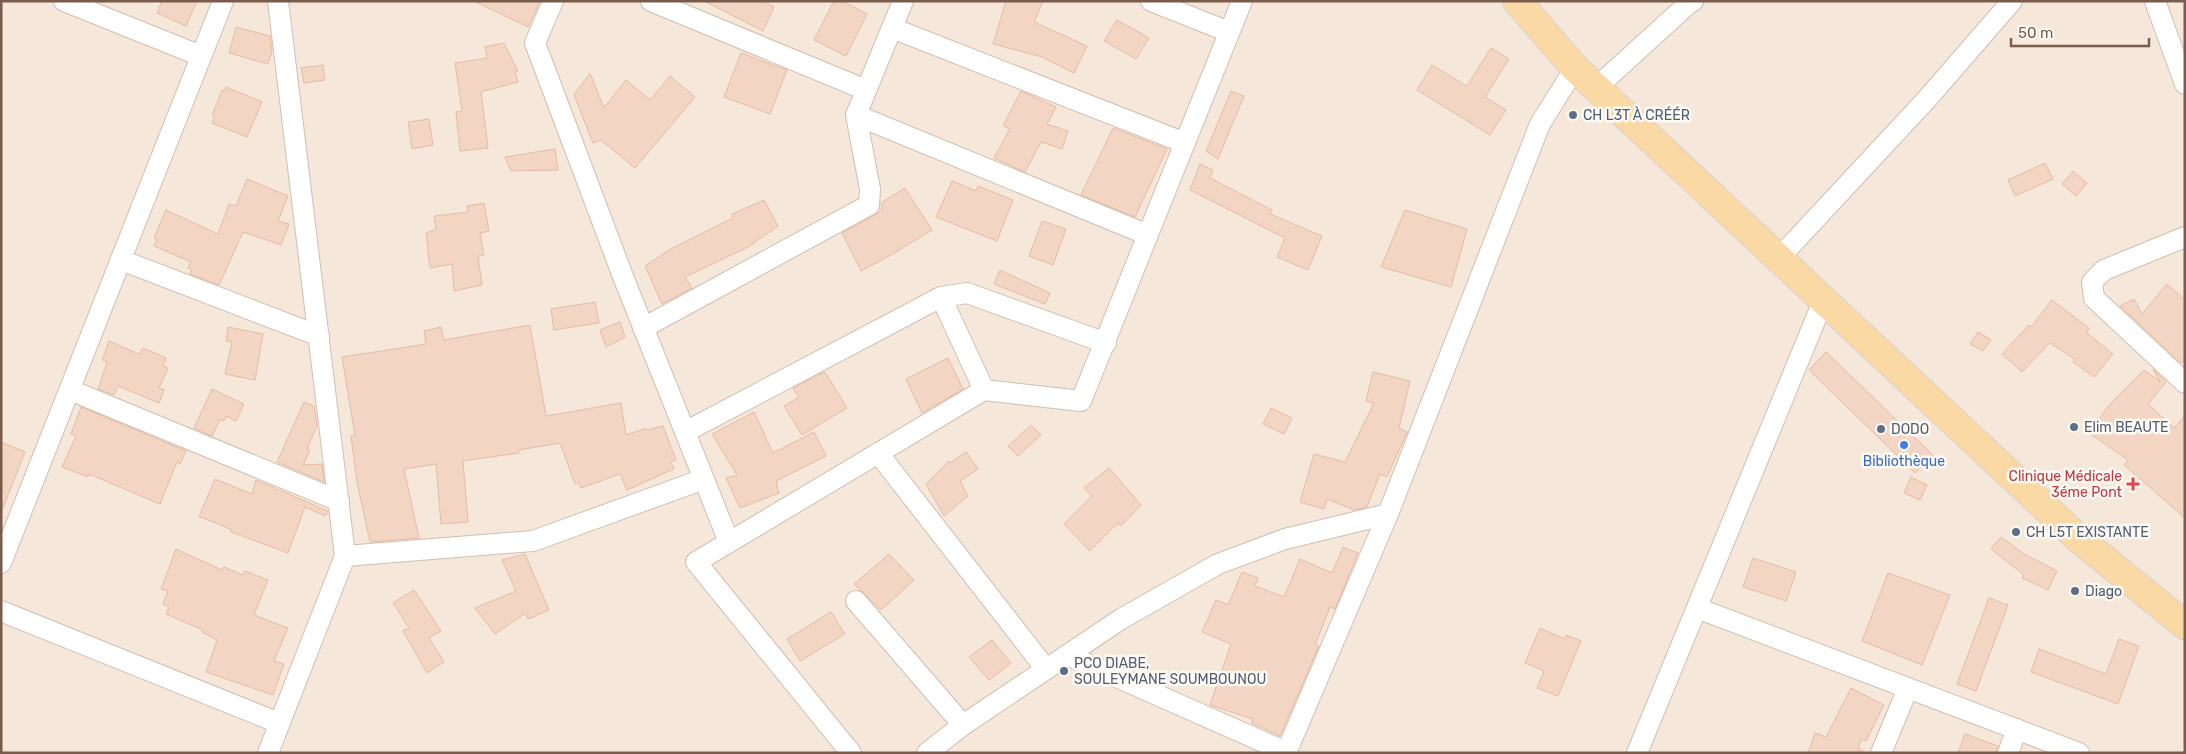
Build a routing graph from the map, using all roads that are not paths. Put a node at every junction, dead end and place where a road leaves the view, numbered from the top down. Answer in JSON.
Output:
{"nodes":[{"id":1,"x":64,"y":1,"type":"edge"},
{"id":2,"x":223,"y":1,"type":"edge"},
{"id":3,"x":278,"y":1,"type":"edge"},
{"id":4,"x":553,"y":1,"type":"edge"},
{"id":5,"x":651,"y":1,"type":"edge"},
{"id":6,"x":903,"y":1,"type":"edge"},
{"id":7,"x":1151,"y":1,"type":"edge"},
{"id":8,"x":1242,"y":1,"type":"edge"},
{"id":9,"x":1517,"y":1,"type":"edge"},
{"id":10,"x":1693,"y":1,"type":"edge"},
{"id":11,"x":2012,"y":1,"type":"edge"},
{"id":12,"x":2155,"y":1,"type":"edge"},
{"id":13,"x":892,"y":28,"type":"junction"},
{"id":14,"x":1229,"y":32,"type":"junction"},
{"id":15,"x":201,"y":56,"type":"junction"},
{"id":16,"x":1575,"y":68,"type":"junction"},
{"id":17,"x":2185,"y":84,"type":"edge"},
{"id":18,"x":1596,"y":87,"type":"junction"},
{"id":19,"x":866,"y":90,"type":"junction"},
{"id":20,"x":856,"y":115,"type":"junction"},
{"id":21,"x":1185,"y":143,"type":"junction"},
{"id":22,"x":1148,"y":235,"type":"junction"},
{"id":23,"x":2185,"y":237,"type":"edge"},
{"id":24,"x":1780,"y":257,"type":"junction"},
{"id":25,"x":121,"y":260,"type":"junction"},
{"id":26,"x":941,"y":297,"type":"junction"},
{"id":27,"x":1824,"y":299,"type":"junction"},
{"id":28,"x":643,"y":328,"type":"junction"},
{"id":29,"x":319,"y":336,"type":"junction"},
{"id":30,"x":1106,"y":343,"type":"junction"},
{"id":31,"x":2185,"y":383,"type":"edge"},
{"id":32,"x":70,"y":390,"type":"junction"},
{"id":33,"x":984,"y":390,"type":"junction"},
{"id":34,"x":685,"y":432,"type":"junction"},
{"id":35,"x":878,"y":453,"type":"junction"},
{"id":36,"x":704,"y":479,"type":"junction"},
{"id":37,"x":339,"y":501,"type":"junction"},
{"id":38,"x":1388,"y":514,"type":"junction"},
{"id":39,"x":729,"y":542,"type":"junction"},
{"id":40,"x":345,"y":556,"type":"junction"},
{"id":41,"x":1,"y":563,"type":"edge"},
{"id":42,"x":856,"y":601,"type":"dead end"},
{"id":43,"x":1696,"y":608,"type":"junction"},
{"id":44,"x":1,"y":612,"type":"edge"},
{"id":45,"x":2185,"y":625,"type":"edge"},
{"id":46,"x":1067,"y":655,"type":"junction"},
{"id":47,"x":1046,"y":669,"type":"junction"},
{"id":48,"x":1908,"y":688,"type":"junction"},
{"id":49,"x":279,"y":723,"type":"junction"},
{"id":50,"x":963,"y":725,"type":"junction"},
{"id":51,"x":2017,"y":729,"type":"junction"},
{"id":52,"x":1286,"y":752,"type":"edge"},
{"id":53,"x":268,"y":753,"type":"edge"},
{"id":54,"x":851,"y":753,"type":"edge"},
{"id":55,"x":927,"y":753,"type":"edge"},
{"id":56,"x":1637,"y":753,"type":"edge"},
{"id":57,"x":1881,"y":753,"type":"edge"},
{"id":58,"x":2008,"y":753,"type":"edge"},
{"id":59,"x":2079,"y":753,"type":"edge"}],
"edges":[{"from":1,"to":15,"type":"street"},
{"from":2,"to":15,"type":"street"},
{"from":3,"to":29,"type":"street"},
{"from":4,"to":28,"type":"street"},
{"from":5,"to":19,"type":"street"},
{"from":6,"to":13,"type":"street"},
{"from":7,"to":14,"type":"street"},
{"from":8,"to":14,"type":"street"},
{"from":9,"to":16,"type":"main road"},
{"from":10,"to":18,"type":"street"},
{"from":11,"to":24,"type":"street"},
{"from":12,"to":17,"type":"street"},
{"from":13,"to":19,"type":"street"},
{"from":13,"to":21,"type":"street"},
{"from":14,"to":21,"type":"street"},
{"from":15,"to":25,"type":"street"},
{"from":16,"to":18,"type":"main road"},
{"from":16,"to":38,"type":"street"},
{"from":18,"to":24,"type":"main road"},
{"from":19,"to":20,"type":"street"},
{"from":20,"to":22,"type":"street"},
{"from":20,"to":28,"type":"street"},
{"from":21,"to":22,"type":"street"},
{"from":22,"to":30,"type":"street"},
{"from":23,"to":31,"type":"street"},
{"from":24,"to":27,"type":"main road"},
{"from":25,"to":29,"type":"street"},
{"from":25,"to":32,"type":"street"},
{"from":26,"to":30,"type":"street"},
{"from":26,"to":33,"type":"street"},
{"from":26,"to":34,"type":"street"},
{"from":27,"to":43,"type":"street"},
{"from":27,"to":45,"type":"main road"},
{"from":28,"to":34,"type":"street"},
{"from":29,"to":37,"type":"street"},
{"from":30,"to":33,"type":"street"},
{"from":32,"to":37,"type":"street"},
{"from":32,"to":41,"type":"street"},
{"from":33,"to":35,"type":"street"},
{"from":34,"to":36,"type":"street"},
{"from":35,"to":39,"type":"street"},
{"from":35,"to":47,"type":"street"},
{"from":36,"to":39,"type":"street"},
{"from":36,"to":40,"type":"street"},
{"from":37,"to":40,"type":"street"},
{"from":38,"to":46,"type":"street"},
{"from":38,"to":52,"type":"street"},
{"from":39,"to":54,"type":"street"},
{"from":40,"to":49,"type":"street"},
{"from":42,"to":50,"type":"street"},
{"from":43,"to":48,"type":"street"},
{"from":43,"to":56,"type":"street"},
{"from":44,"to":49,"type":"street"},
{"from":46,"to":47,"type":"street"},
{"from":46,"to":52,"type":"street"},
{"from":47,"to":50,"type":"street"},
{"from":48,"to":51,"type":"street"},
{"from":48,"to":57,"type":"street"},
{"from":49,"to":53,"type":"street"},
{"from":50,"to":55,"type":"street"},
{"from":51,"to":58,"type":"street"},
{"from":51,"to":59,"type":"street"}]}
